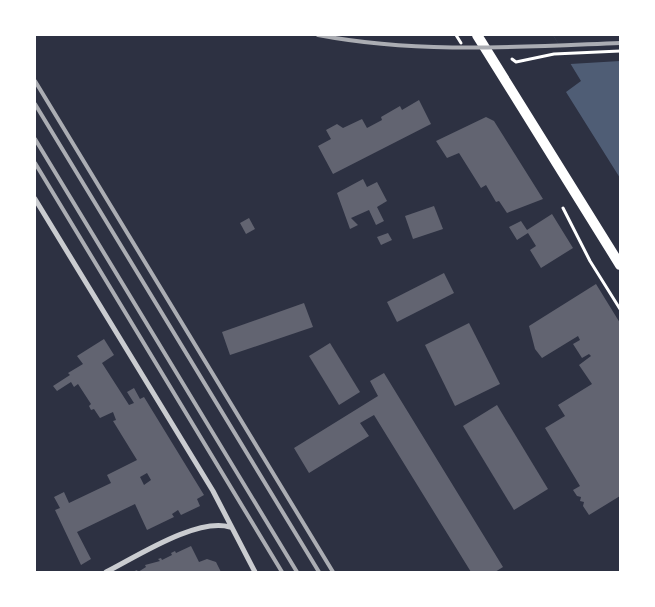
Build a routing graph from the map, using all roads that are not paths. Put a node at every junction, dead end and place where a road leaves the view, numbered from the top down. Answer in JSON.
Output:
{"nodes":[{"id":1,"x":477,"y":35,"type":"edge"},
{"id":2,"x":35,"y":199,"type":"edge"},
{"id":3,"x":620,"y":264,"type":"edge"},
{"id":4,"x":230,"y":527,"type":"junction"},
{"id":5,"x":106,"y":572,"type":"edge"},
{"id":6,"x":255,"y":572,"type":"edge"}],
"edges":[{"from":1,"to":3,"type":"main road"},
{"from":2,"to":4,"type":"street"},
{"from":4,"to":5,"type":"street"},
{"from":4,"to":6,"type":"street"}]}
